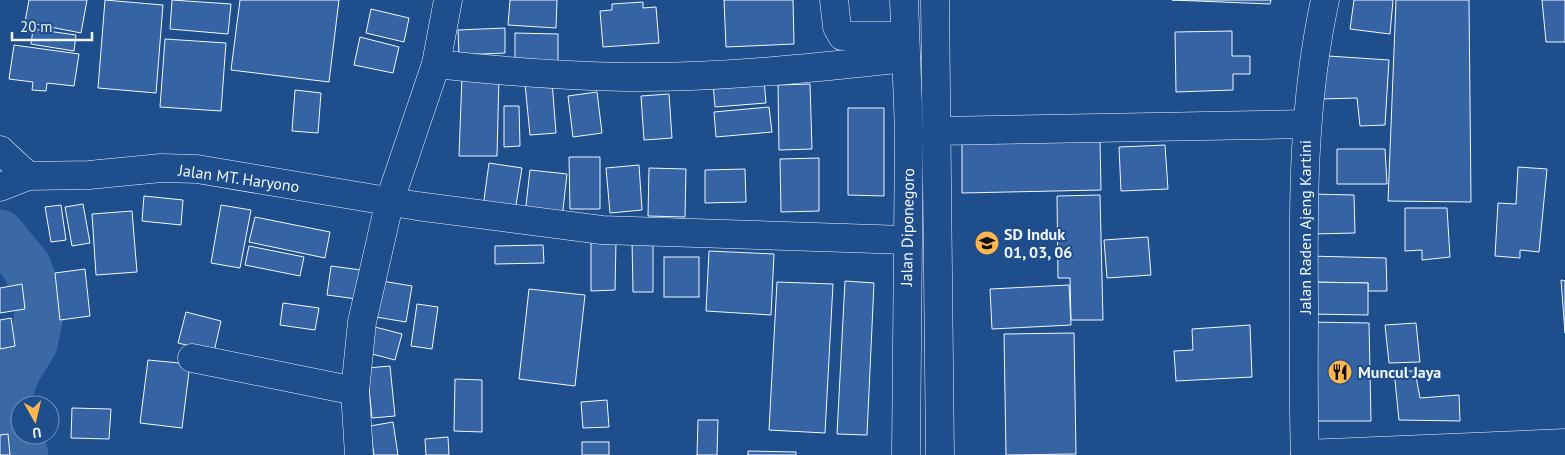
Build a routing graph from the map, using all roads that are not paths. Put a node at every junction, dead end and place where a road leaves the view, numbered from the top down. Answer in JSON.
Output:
{"nodes":[{"id":1,"x":448,"y":0,"type":"edge"},
{"id":2,"x":834,"y":0,"type":"edge"},
{"id":3,"x":904,"y":0,"type":"edge"},
{"id":4,"x":935,"y":0,"type":"edge"},
{"id":5,"x":1325,"y":0,"type":"edge"},
{"id":6,"x":906,"y":47,"type":"junction"},
{"id":7,"x":436,"y":64,"type":"junction"},
{"id":8,"x":1306,"y":124,"type":"junction"},
{"id":9,"x":938,"y":131,"type":"junction"},
{"id":10,"x":0,"y":150,"type":"edge"},
{"id":11,"x":28,"y":176,"type":"junction"},
{"id":12,"x":0,"y":187,"type":"edge"},
{"id":13,"x":390,"y":200,"type":"junction"},
{"id":14,"x":906,"y":240,"type":"junction"},
{"id":15,"x":192,"y":358,"type":"dead end"},
{"id":16,"x":356,"y":391,"type":"junction"},
{"id":17,"x":1565,"y":442,"type":"edge"},
{"id":18,"x":1305,"y":454,"type":"edge"},
{"id":19,"x":359,"y":455,"type":"edge"},
{"id":20,"x":906,"y":455,"type":"edge"},
{"id":21,"x":940,"y":455,"type":"edge"}],
"edges":[{"from":1,"to":7,"type":"main road"},
{"from":2,"to":6,"type":"main road"},
{"from":3,"to":6,"type":"main road","name":"Jalan Diponegoro"},
{"from":4,"to":9,"type":"main road","name":"Jalan Diponegoro"},
{"from":5,"to":8,"type":"main road","name":"Jalan Raden Ajeng Kartini"},
{"from":6,"to":7,"type":"main road"},
{"from":6,"to":14,"type":"main road","name":"Jalan Diponegoro"},
{"from":7,"to":13,"type":"main road"},
{"from":8,"to":9,"type":"main road"},
{"from":8,"to":18,"type":"main road","name":"Jalan Raden Ajeng Kartini"},
{"from":9,"to":21,"type":"main road","name":"Jalan Diponegoro"},
{"from":10,"to":11,"type":"main road"},
{"from":11,"to":12,"type":"main road","name":"Jalan MT. Haryono"},
{"from":11,"to":13,"type":"main road","name":"Jalan MT. Haryono"},
{"from":13,"to":14,"type":"main road","name":"Jalan MT. Haryono"},
{"from":13,"to":16,"type":"main road"},
{"from":14,"to":20,"type":"main road","name":"Jalan Diponegoro"},
{"from":15,"to":16,"type":"main road"},
{"from":16,"to":19,"type":"main road"},
{"from":17,"to":18,"type":"main road"}]}
